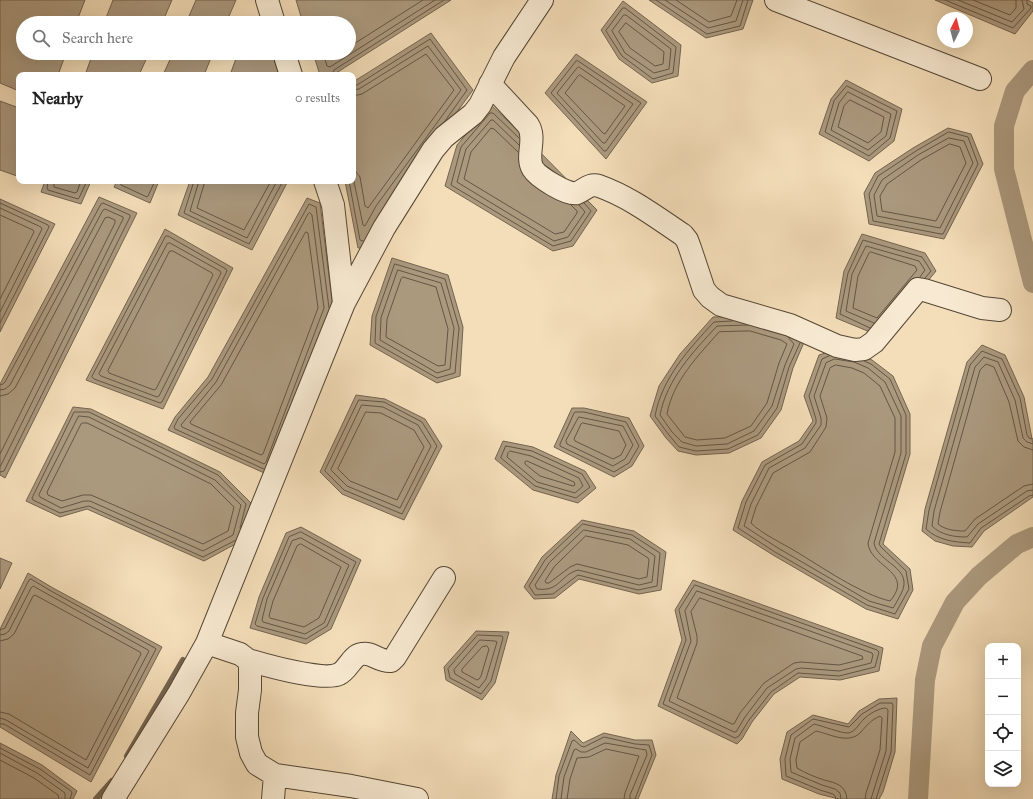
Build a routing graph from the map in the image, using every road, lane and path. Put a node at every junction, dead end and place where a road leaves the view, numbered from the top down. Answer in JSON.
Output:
{"nodes":[{"id":1,"x":267,"y":0,"type":"edge"},
{"id":2,"x":542,"y":0,"type":"edge"},
{"id":3,"x":776,"y":0,"type":"edge"},
{"id":4,"x":272,"y":16,"type":"edge"},
{"id":5,"x":286,"y":60,"type":"edge"},
{"id":6,"x":290,"y":72,"type":"edge"},
{"id":7,"x":980,"y":79,"type":"dead end"},
{"id":8,"x":490,"y":84,"type":"junction"},
{"id":9,"x":326,"y":184,"type":"edge"},
{"id":10,"x":344,"y":303,"type":"junction"},
{"id":11,"x":1000,"y":310,"type":"dead end"},
{"id":12,"x":444,"y":578,"type":"dead end"},
{"id":13,"x":207,"y":643,"type":"junction"},
{"id":14,"x":248,"y":660,"type":"junction"},
{"id":15,"x":276,"y":775,"type":"junction"},
{"id":16,"x":113,"y":799,"type":"edge"},
{"id":17,"x":273,"y":799,"type":"edge"},
{"id":18,"x":417,"y":799,"type":"edge"}],
"edges":[{"from":1,"to":4,"type":"street"},
{"from":2,"to":8,"type":"street"},
{"from":3,"to":7,"type":"street"},
{"from":5,"to":6,"type":"street"},
{"from":8,"to":10,"type":"street"},
{"from":8,"to":11,"type":"street"},
{"from":9,"to":10,"type":"street"},
{"from":10,"to":13,"type":"street"},
{"from":12,"to":14,"type":"street"},
{"from":13,"to":14,"type":"street"},
{"from":13,"to":16,"type":"street"},
{"from":14,"to":15,"type":"street"},
{"from":15,"to":17,"type":"street"},
{"from":15,"to":18,"type":"street"}]}
